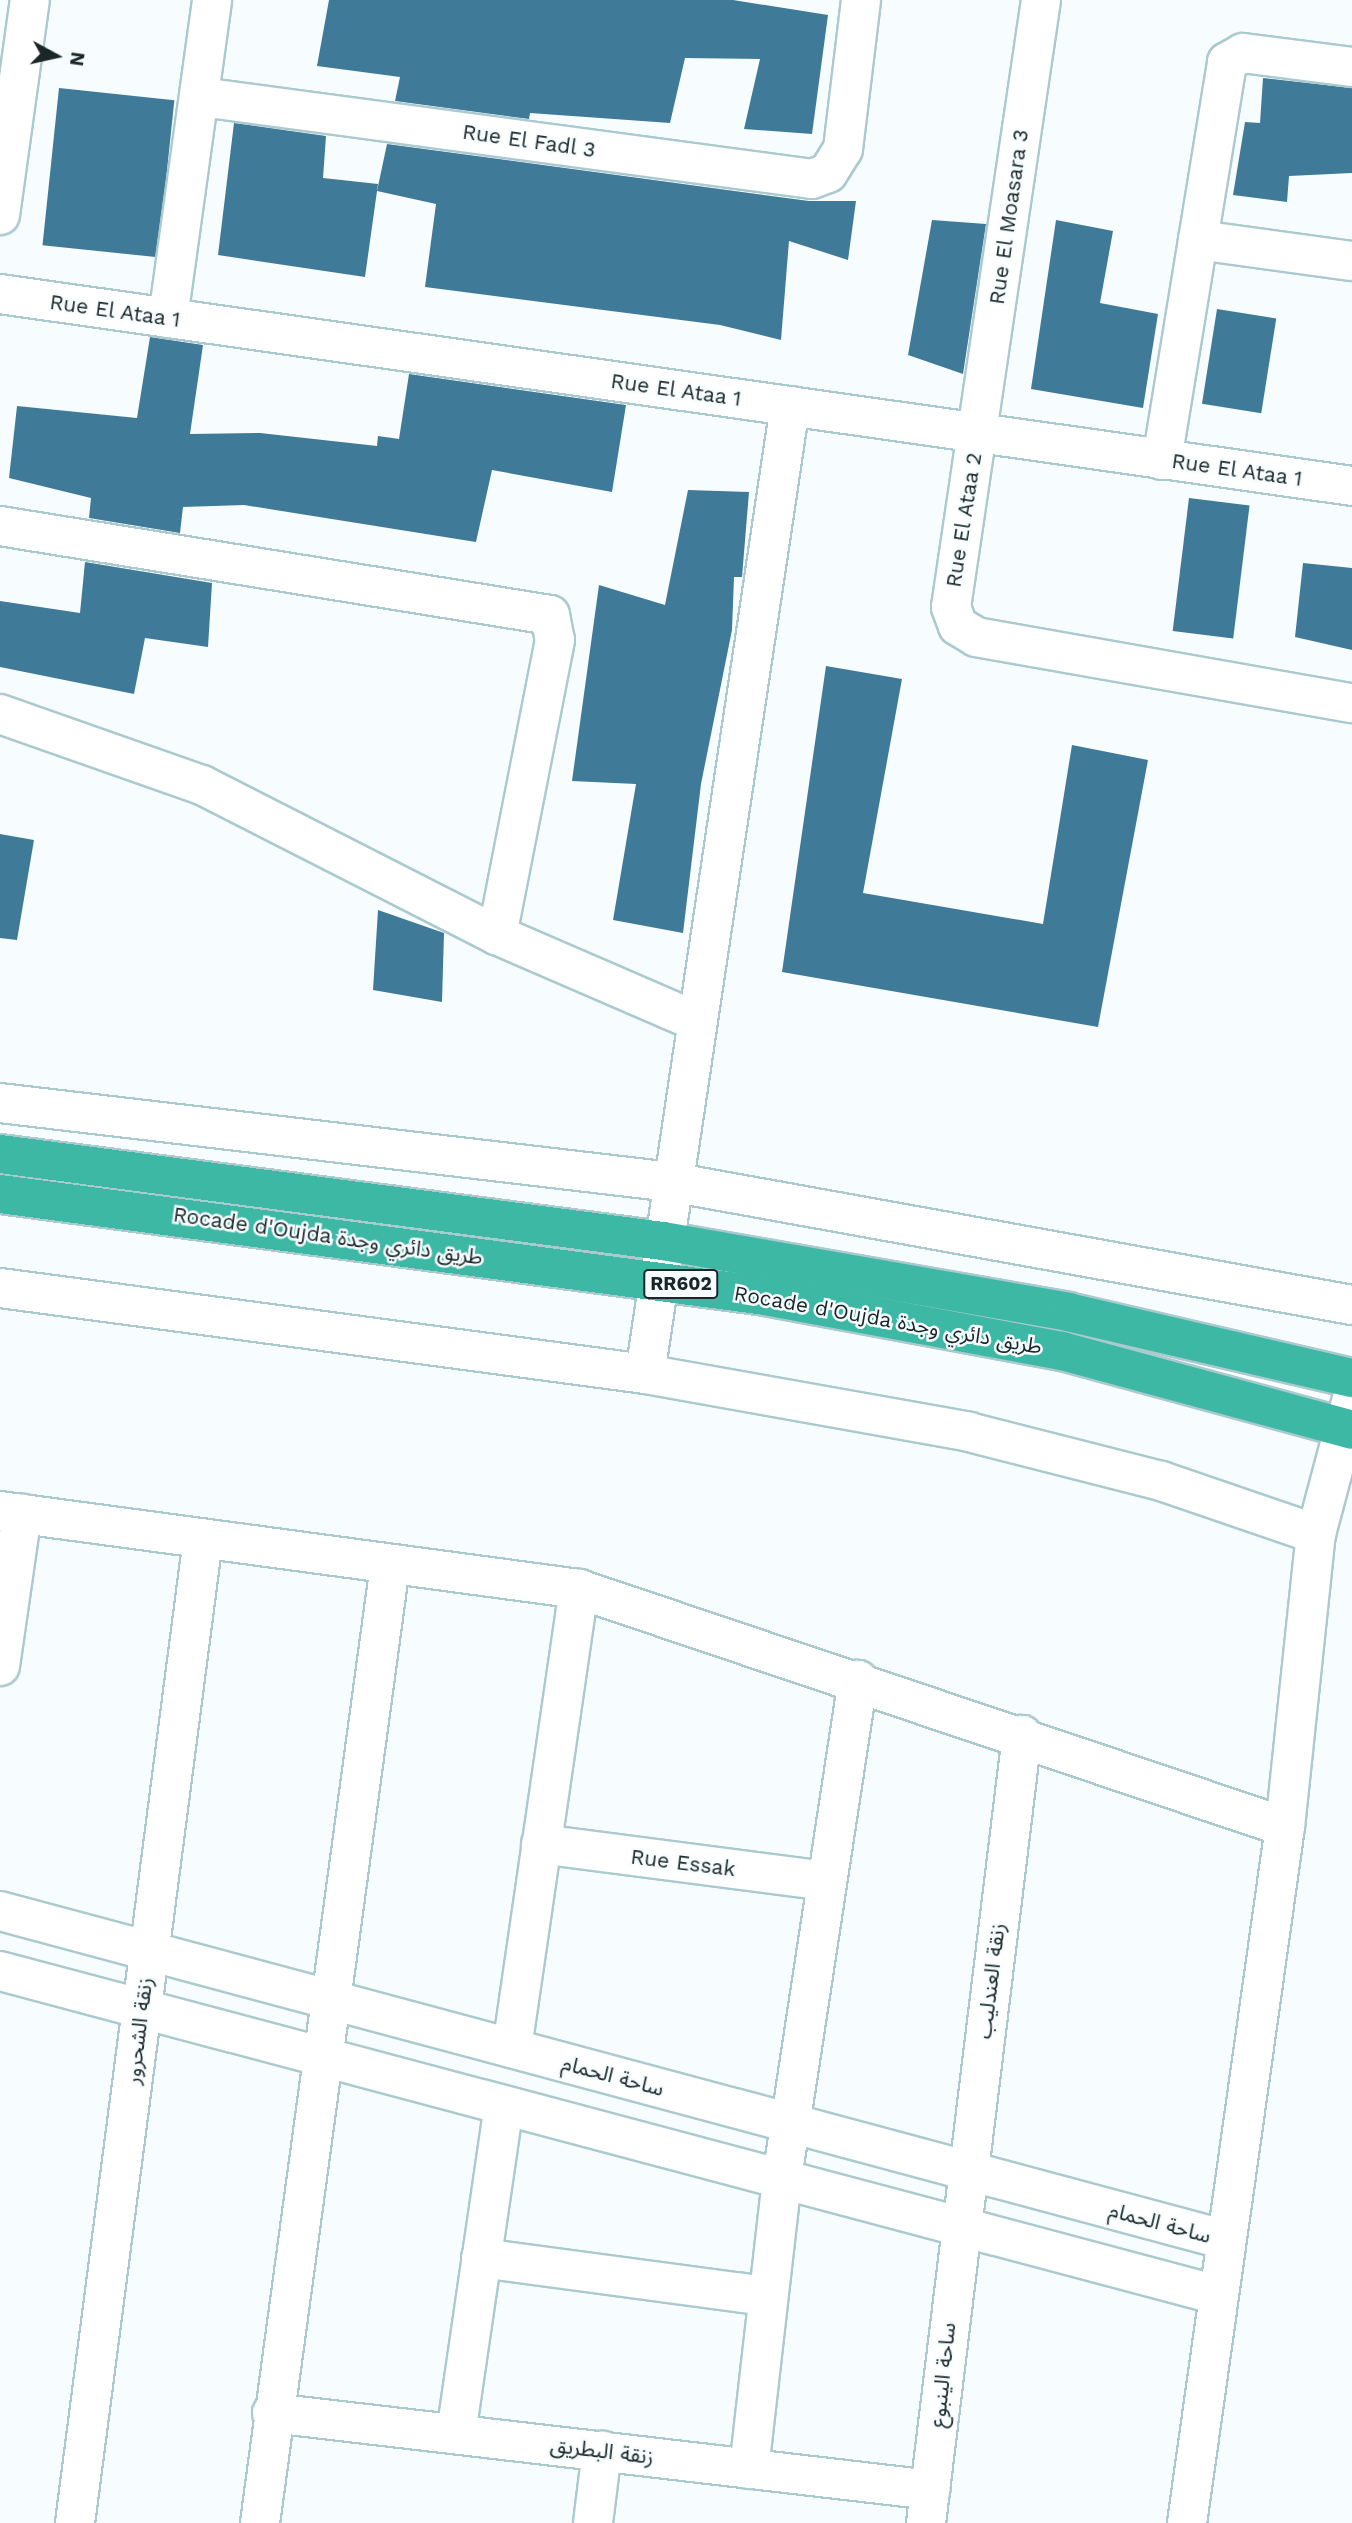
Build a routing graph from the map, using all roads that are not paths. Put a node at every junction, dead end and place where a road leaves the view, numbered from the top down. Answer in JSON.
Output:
{"nodes":[{"id":1,"x":30,"y":0,"type":"edge"},
{"id":2,"x":212,"y":0,"type":"edge"},
{"id":3,"x":1041,"y":0,"type":"edge"},
{"id":4,"x":856,"y":1,"type":"edge"},
{"id":5,"x":1352,"y":67,"type":"edge"},
{"id":6,"x":201,"y":97,"type":"junction"},
{"id":7,"x":0,"y":215,"type":"edge"},
{"id":8,"x":1198,"y":240,"type":"junction"},
{"id":9,"x":1352,"y":261,"type":"edge"},
{"id":10,"x":0,"y":294,"type":"edge"},
{"id":11,"x":168,"y":318,"type":"junction"},
{"id":12,"x":790,"y":406,"type":"junction"},
{"id":13,"x":977,"y":434,"type":"junction"},
{"id":14,"x":1162,"y":460,"type":"junction"},
{"id":15,"x":1352,"y":486,"type":"edge"},
{"id":16,"x":0,"y":526,"type":"edge"},
{"id":17,"x":1352,"y":704,"type":"edge"},
{"id":18,"x":0,"y":714,"type":"edge"},
{"id":19,"x":497,"y":935,"type":"junction"},
{"id":20,"x":696,"y":1021,"type":"junction"},
{"id":21,"x":0,"y":1103,"type":"edge"},
{"id":22,"x":0,"y":1154,"type":"edge"},
{"id":23,"x":671,"y":1181,"type":"junction"},
{"id":24,"x":0,"y":1194,"type":"edge"},
{"id":25,"x":663,"y":1241,"type":"junction"},
{"id":26,"x":659,"y":1281,"type":"junction"},
{"id":27,"x":0,"y":1287,"type":"edge"},
{"id":28,"x":1352,"y":1304,"type":"edge"},
{"id":29,"x":645,"y":1374,"type":"junction"},
{"id":30,"x":1352,"y":1378,"type":"edge"},
{"id":31,"x":1349,"y":1419,"type":"edge"},
{"id":32,"x":11,"y":1513,"type":"edge"},
{"id":33,"x":1316,"y":1534,"type":"junction"},
{"id":34,"x":203,"y":1539,"type":"junction"},
{"id":35,"x":390,"y":1565,"type":"junction"},
{"id":36,"x":579,"y":1588,"type":"junction"},
{"id":37,"x":0,"y":1666,"type":"edge"},
{"id":38,"x":858,"y":1680,"type":"junction"},
{"id":39,"x":1022,"y":1735,"type":"junction"},
{"id":40,"x":1285,"y":1828,"type":"junction"},
{"id":41,"x":541,"y":1844,"type":"junction"},
{"id":42,"x":825,"y":1881,"type":"junction"},
{"id":43,"x":0,"y":1911,"type":"edge"},
{"id":44,"x":149,"y":1951,"type":"junction"},
{"id":45,"x":0,"y":1971,"type":"edge"},
{"id":46,"x":328,"y":2001,"type":"junction"},
{"id":47,"x":142,"y":2007,"type":"junction"},
{"id":48,"x":512,"y":2048,"type":"junction"},
{"id":49,"x":321,"y":2055,"type":"junction"},
{"id":50,"x":505,"y":2106,"type":"junction"},
{"id":51,"x":789,"y":2124,"type":"junction"},
{"id":52,"x":968,"y":2171,"type":"junction"},
{"id":53,"x":782,"y":2178,"type":"junction"},
{"id":54,"x":960,"y":2228,"type":"junction"},
{"id":55,"x":1226,"y":2240,"type":"junction"},
{"id":56,"x":481,"y":2258,"type":"junction"},
{"id":57,"x":1218,"y":2295,"type":"junction"},
{"id":58,"x":767,"y":2296,"type":"junction"},
{"id":59,"x":272,"y":2413,"type":"junction"},
{"id":60,"x":456,"y":2434,"type":"junction"},
{"id":61,"x":602,"y":2451,"type":"junction"},
{"id":62,"x":749,"y":2469,"type":"junction"},
{"id":63,"x":929,"y":2506,"type":"edge"},
{"id":64,"x":75,"y":2523,"type":"edge"},
{"id":65,"x":260,"y":2523,"type":"edge"},
{"id":66,"x":593,"y":2523,"type":"edge"},
{"id":67,"x":1187,"y":2523,"type":"edge"}],
"edges":[{"from":1,"to":7,"type":"street"},
{"from":2,"to":6,"type":"street"},
{"from":3,"to":13,"type":"street","name":"Rue El Moasara 3"},
{"from":4,"to":6,"type":"street","name":"Rue El Fadl 3"},
{"from":5,"to":8,"type":"street"},
{"from":6,"to":11,"type":"street"},
{"from":8,"to":9,"type":"street"},
{"from":8,"to":14,"type":"street"},
{"from":10,"to":11,"type":"street","name":"Rue El Ataa 1"},
{"from":11,"to":12,"type":"street","name":"Rue El Ataa 1"},
{"from":12,"to":13,"type":"street","name":"Rue El Ataa 1"},
{"from":12,"to":20,"type":"street"},
{"from":13,"to":14,"type":"street","name":"Rue El Ataa 1"},
{"from":13,"to":17,"type":"street","name":"Rue El Ataa 2"},
{"from":14,"to":15,"type":"street","name":"Rue El Ataa 1"},
{"from":16,"to":19,"type":"street"},
{"from":18,"to":19,"type":"street"},
{"from":19,"to":20,"type":"street"},
{"from":20,"to":23,"type":"street"},
{"from":21,"to":23,"type":"street"},
{"from":22,"to":25,"type":"highway","name":"Rocade d'Oujda طريق دائري وجدة","number":"RR602"},
{"from":23,"to":25,"type":"street"},
{"from":23,"to":28,"type":"street"},
{"from":24,"to":26,"type":"highway","name":"Rocade d'Oujda طريق دائري وجدة","number":"RR602"},
{"from":25,"to":26,"type":"street"},
{"from":25,"to":30,"type":"highway","name":"Rocade d'Oujda طريق دائري وجدة","number":"RR602"},
{"from":26,"to":29,"type":"street"},
{"from":26,"to":31,"type":"highway","name":"Rocade d'Oujda طريق دائري وجدة","number":"RR602"},
{"from":27,"to":29,"type":"street"},
{"from":29,"to":33,"type":"street"},
{"from":31,"to":33,"type":"street"},
{"from":32,"to":34,"type":"street"},
{"from":32,"to":37,"type":"street"},
{"from":33,"to":40,"type":"street"},
{"from":34,"to":35,"type":"street"},
{"from":34,"to":44,"type":"street","name":"زنقة الشحرور"},
{"from":35,"to":36,"type":"street"},
{"from":35,"to":46,"type":"street"},
{"from":36,"to":38,"type":"street"},
{"from":36,"to":41,"type":"street"},
{"from":38,"to":39,"type":"street"},
{"from":38,"to":42,"type":"street"},
{"from":39,"to":40,"type":"street"},
{"from":39,"to":52,"type":"street","name":"زنقة العندليب"},
{"from":40,"to":55,"type":"street"},
{"from":41,"to":42,"type":"street","name":"Rue Essak"},
{"from":41,"to":48,"type":"street"},
{"from":42,"to":51,"type":"street"},
{"from":43,"to":44,"type":"street","name":"ساحة الحمام"},
{"from":44,"to":46,"type":"street","name":"ساحة الحمام"},
{"from":44,"to":47,"type":"street","name":"زنقة الشحرور"},
{"from":45,"to":47,"type":"street"},
{"from":46,"to":48,"type":"street","name":"ساحة الحمام"},
{"from":46,"to":49,"type":"street"},
{"from":47,"to":49,"type":"street"},
{"from":47,"to":64,"type":"street","name":"زنقة الشحرور"},
{"from":48,"to":51,"type":"street","name":"ساحة الحمام"},
{"from":49,"to":50,"type":"street"},
{"from":49,"to":59,"type":"street"},
{"from":50,"to":53,"type":"street"},
{"from":50,"to":56,"type":"street"},
{"from":51,"to":52,"type":"street","name":"ساحة الحمام"},
{"from":51,"to":53,"type":"street"},
{"from":52,"to":54,"type":"street","name":"زنقة العندليب"},
{"from":52,"to":55,"type":"street","name":"ساحة الحمام"},
{"from":53,"to":54,"type":"street"},
{"from":53,"to":58,"type":"street"},
{"from":54,"to":57,"type":"street"},
{"from":54,"to":63,"type":"street","name":"ساحة الينبوع"},
{"from":55,"to":57,"type":"street"},
{"from":56,"to":58,"type":"street"},
{"from":56,"to":60,"type":"street"},
{"from":57,"to":67,"type":"street"},
{"from":58,"to":62,"type":"street"},
{"from":59,"to":60,"type":"street","name":"زنقة البطريق"},
{"from":59,"to":65,"type":"street"},
{"from":60,"to":61,"type":"street","name":"زنقة البطريق"},
{"from":61,"to":62,"type":"street","name":"زنقة البطريق"},
{"from":61,"to":66,"type":"street"},
{"from":62,"to":63,"type":"street","name":"زنقة البطريق"}]}
